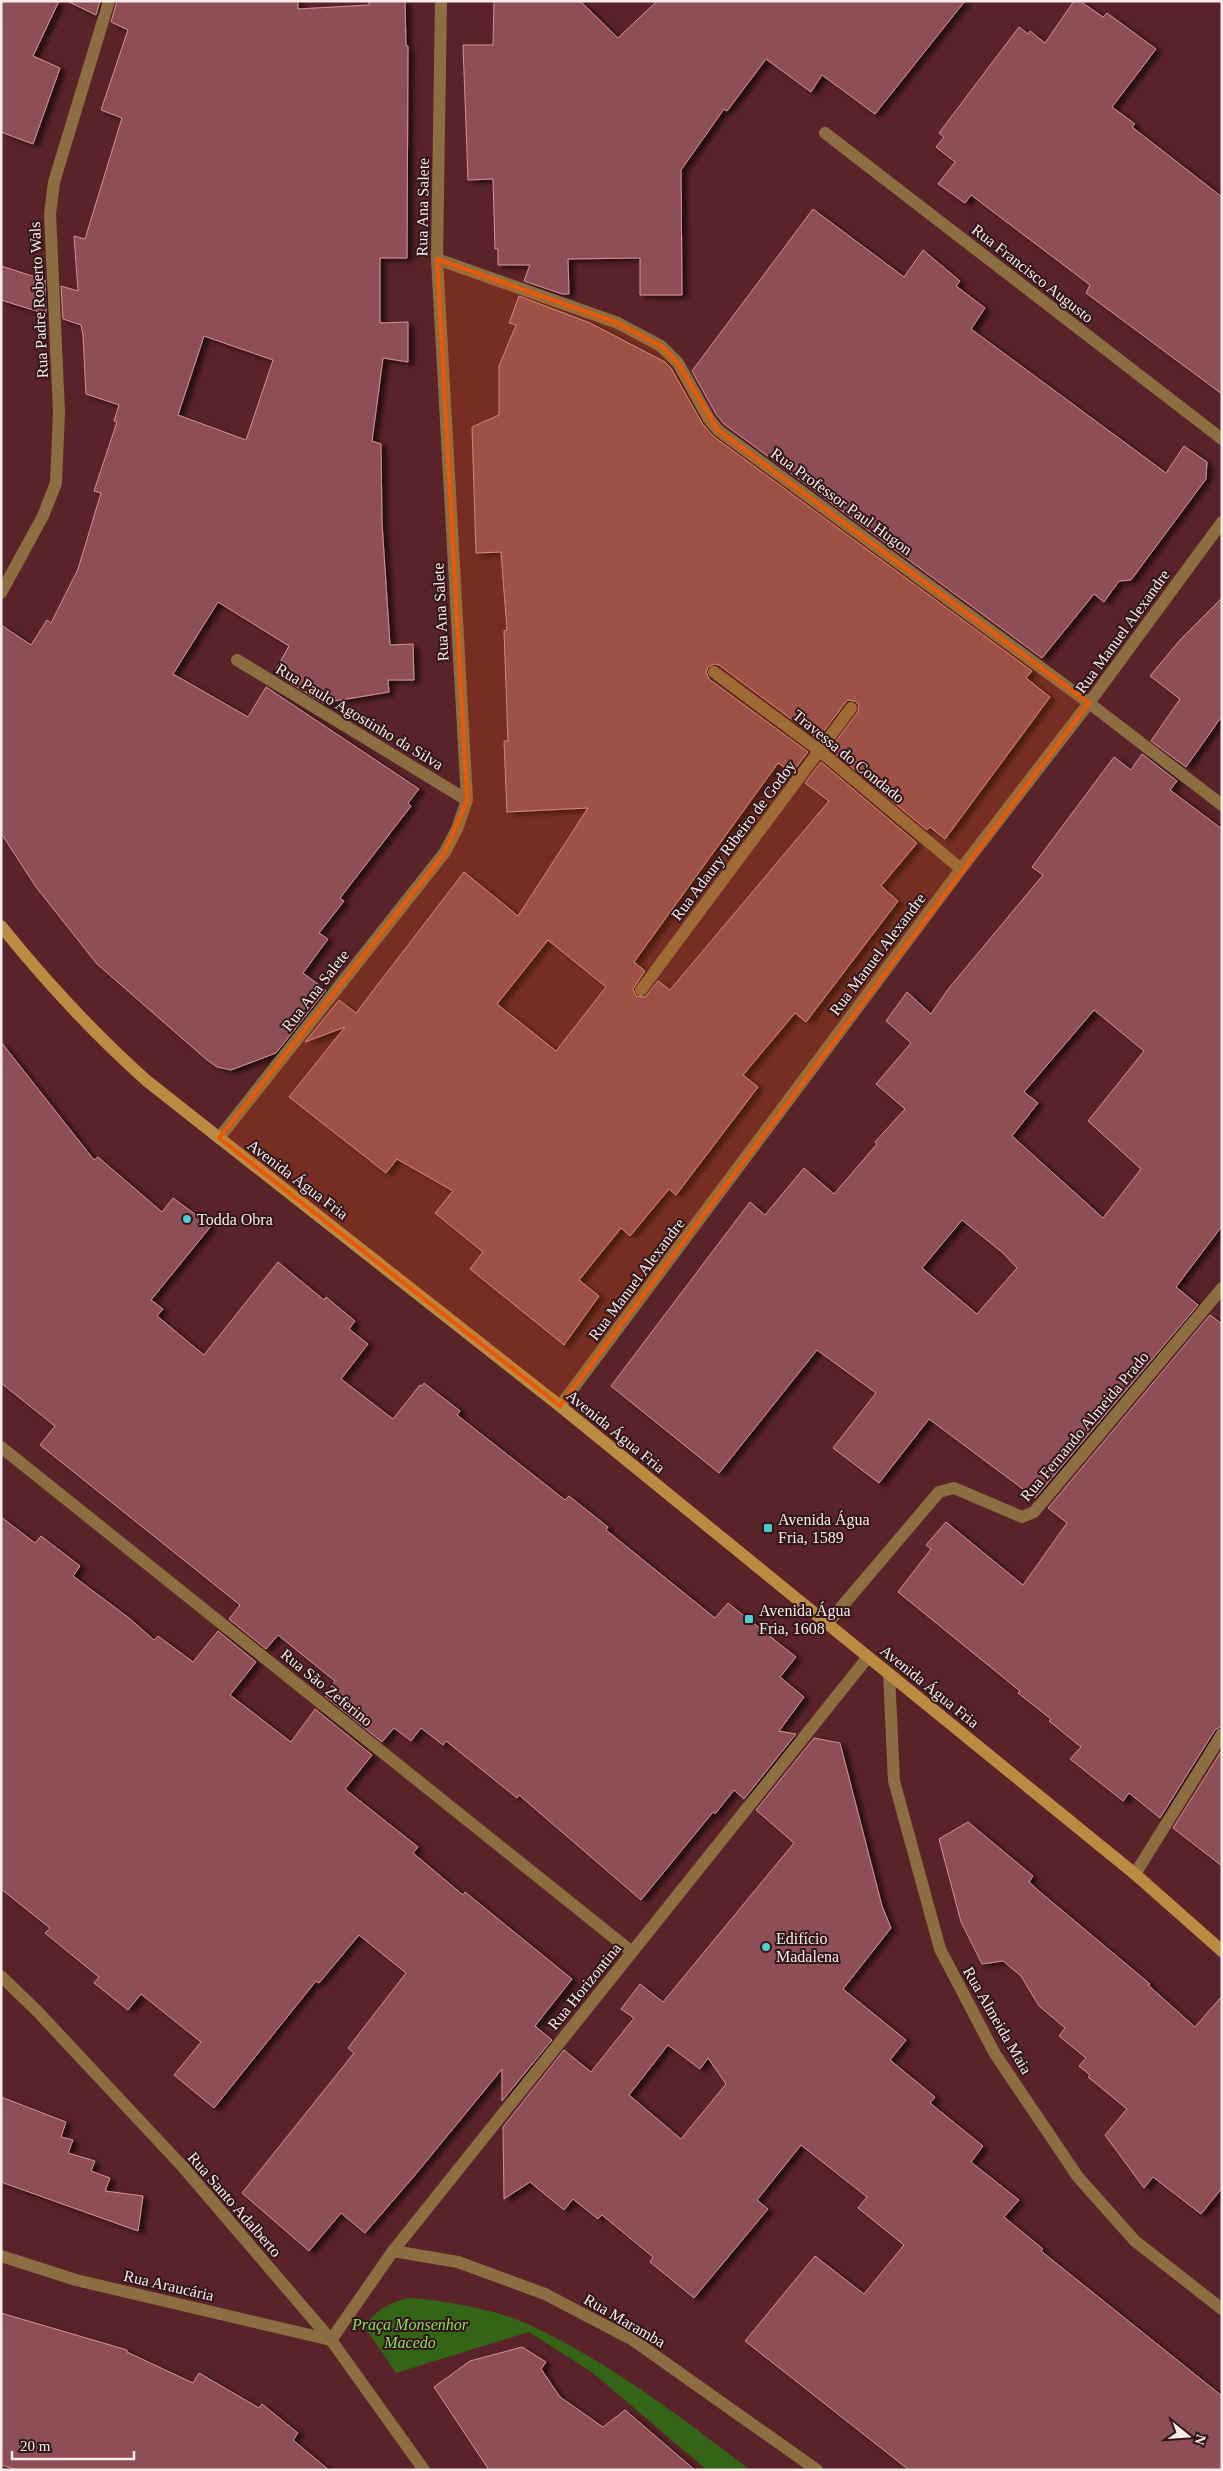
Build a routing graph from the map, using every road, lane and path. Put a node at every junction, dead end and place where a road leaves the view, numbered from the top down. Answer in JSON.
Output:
{"nodes":[{"id":1,"x":109,"y":1,"type":"edge"},
{"id":2,"x":441,"y":1,"type":"edge"},
{"id":3,"x":825,"y":133,"type":"dead end"},
{"id":4,"x":437,"y":259,"type":"junction"},
{"id":5,"x":1222,"y":439,"type":"edge"},
{"id":6,"x":1222,"y":522,"type":"edge"},
{"id":7,"x":1,"y":592,"type":"edge"},
{"id":8,"x":237,"y":660,"type":"dead end"},
{"id":9,"x":714,"y":672,"type":"dead end"},
{"id":10,"x":1089,"y":703,"type":"junction"},
{"id":11,"x":851,"y":708,"type":"dead end"},
{"id":12,"x":820,"y":751,"type":"junction"},
{"id":13,"x":467,"y":800,"type":"junction"},
{"id":14,"x":1222,"y":805,"type":"edge"},
{"id":15,"x":961,"y":869,"type":"junction"},
{"id":16,"x":1,"y":926,"type":"edge"},
{"id":17,"x":641,"y":990,"type":"dead end"},
{"id":18,"x":219,"y":1138,"type":"junction"},
{"id":19,"x":1222,"y":1288,"type":"edge"},
{"id":20,"x":560,"y":1406,"type":"junction"},
{"id":21,"x":1,"y":1447,"type":"edge"},
{"id":22,"x":827,"y":1624,"type":"junction"},
{"id":23,"x":868,"y":1657,"type":"junction"},
{"id":24,"x":889,"y":1674,"type":"junction"},
{"id":25,"x":1222,"y":1734,"type":"edge"},
{"id":26,"x":1135,"y":1874,"type":"junction"},
{"id":27,"x":1222,"y":1951,"type":"edge"},
{"id":28,"x":632,"y":1952,"type":"junction"},
{"id":29,"x":1,"y":1976,"type":"edge"},
{"id":30,"x":393,"y":2251,"type":"junction"},
{"id":31,"x":1,"y":2256,"type":"edge"},
{"id":32,"x":1222,"y":2309,"type":"edge"},
{"id":33,"x":331,"y":2340,"type":"junction"},
{"id":34,"x":424,"y":2470,"type":"edge"},
{"id":35,"x":817,"y":2470,"type":"edge"}],
"edges":[{"from":1,"to":7,"type":"street","name":"Rua Padre Roberto Wals"},
{"from":2,"to":4,"type":"street","name":"Rua Ana Salete"},
{"from":3,"to":5,"type":"street","name":"Rua Francisco Augusto"},
{"from":4,"to":10,"type":"street","name":"Rua Professor Paul Hugon"},
{"from":4,"to":13,"type":"street","name":"Rua Ana Salete"},
{"from":6,"to":10,"type":"street","name":"Rua Manuel Alexandre"},
{"from":8,"to":13,"type":"street","name":"Rua Paulo Agostinho da Silva"},
{"from":9,"to":12,"type":"street","name":"Travessa do Condado"},
{"from":10,"to":14,"type":"street","name":"Rua Professor Paul Hugon"},
{"from":10,"to":15,"type":"street","name":"Rua Manuel Alexandre"},
{"from":11,"to":12,"type":"street","name":"Rua Adaury Ribeiro de Godoy"},
{"from":12,"to":15,"type":"street","name":"Travessa do Condado"},
{"from":12,"to":17,"type":"street","name":"Rua Adaury Ribeiro de Godoy"},
{"from":13,"to":18,"type":"street","name":"Rua Ana Salete"},
{"from":15,"to":20,"type":"street","name":"Rua Manuel Alexandre"},
{"from":16,"to":18,"type":"main road","name":"Avenida Água Fria"},
{"from":18,"to":20,"type":"main road","name":"Avenida Água Fria"},
{"from":19,"to":22,"type":"street","name":"Rua Fernando Almeida Prado"},
{"from":20,"to":22,"type":"main road","name":"Avenida Água Fria"},
{"from":21,"to":28,"type":"street","name":"Rua São Zeferino"},
{"from":22,"to":23,"type":"main road","name":"Avenida Água Fria"},
{"from":23,"to":24,"type":"main road","name":"Avenida Água Fria"},
{"from":23,"to":28,"type":"street","name":"Rua Horizontina"},
{"from":24,"to":26,"type":"main road","name":"Avenida Água Fria"},
{"from":24,"to":32,"type":"street","name":"Rua Almeida Maia"},
{"from":25,"to":26,"type":"street"},
{"from":26,"to":27,"type":"main road","name":"Avenida Água Fria"},
{"from":28,"to":30,"type":"street","name":"Rua Horizontina"},
{"from":29,"to":33,"type":"street","name":"Rua Santo Adalberto"},
{"from":30,"to":33,"type":"street","name":"Rua Horizontina"},
{"from":30,"to":35,"type":"street","name":"Rua Maramba"},
{"from":31,"to":33,"type":"street","name":"Rua Araucária"},
{"from":33,"to":34,"type":"street","name":"Rua Santo Adalberto"}]}
